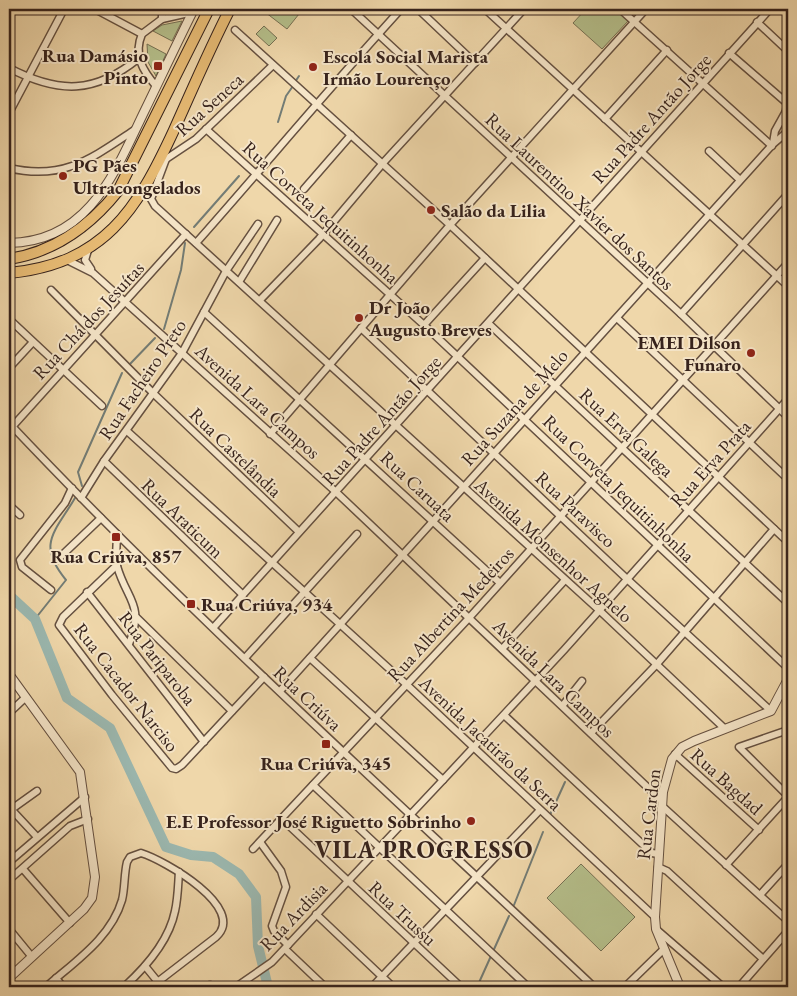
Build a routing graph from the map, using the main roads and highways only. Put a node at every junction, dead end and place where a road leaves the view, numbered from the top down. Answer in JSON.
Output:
{"nodes":[{"id":1,"x":209,"y":9,"type":"edge"},
{"id":2,"x":230,"y":9,"type":"edge"},
{"id":3,"x":9,"y":259,"type":"edge"},
{"id":4,"x":9,"y":273,"type":"edge"}],
"edges":[{"from":1,"to":3,"type":"main road"},
{"from":2,"to":4,"type":"main road"}]}
